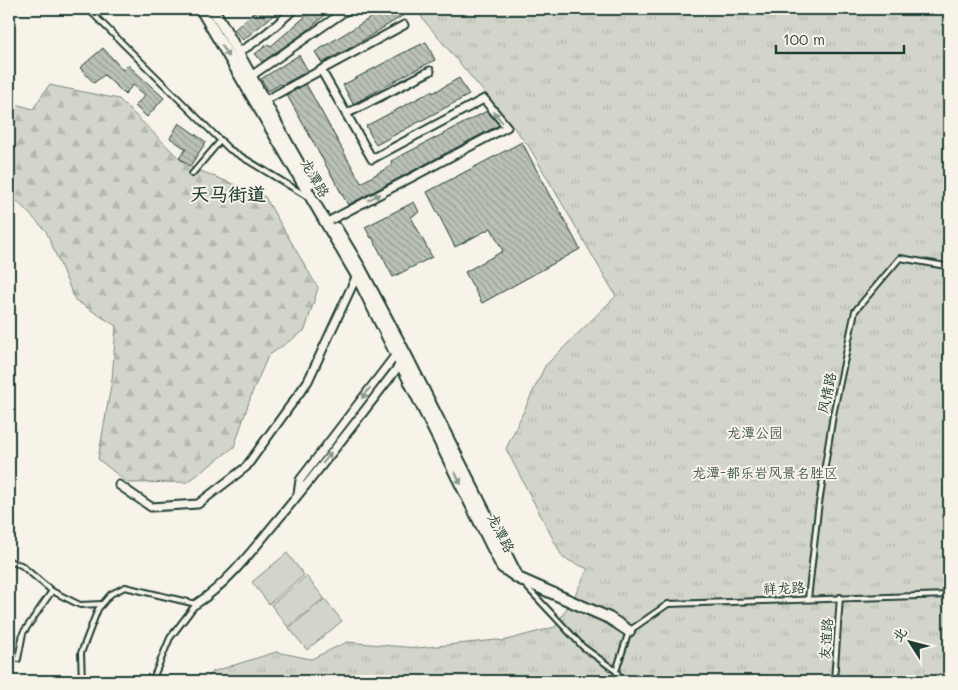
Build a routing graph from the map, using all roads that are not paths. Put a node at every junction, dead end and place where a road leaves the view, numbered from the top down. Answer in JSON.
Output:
{"nodes":[{"id":1,"x":88,"y":9,"type":"edge"},
{"id":2,"x":201,"y":9,"type":"edge"},
{"id":3,"x":213,"y":9,"type":"edge"},
{"id":4,"x":294,"y":9,"type":"edge"},
{"id":5,"x":348,"y":9,"type":"edge"},
{"id":6,"x":404,"y":25,"type":"dead end"},
{"id":7,"x":238,"y":52,"type":"junction"},
{"id":8,"x":321,"y":70,"type":"junction"},
{"id":9,"x":430,"y":71,"type":"dead end"},
{"id":10,"x":251,"y":76,"type":"junction"},
{"id":11,"x":264,"y":101,"type":"junction"},
{"id":12,"x":346,"y":114,"type":"junction"},
{"id":13,"x":221,"y":140,"type":"junction"},
{"id":14,"x":192,"y":174,"type":"dead end"},
{"id":15,"x":312,"y":200,"type":"junction"},
{"id":16,"x":331,"y":220,"type":"junction"},
{"id":17,"x":949,"y":269,"type":"edge"},
{"id":18,"x":358,"y":272,"type":"junction"},
{"id":19,"x":401,"y":355,"type":"junction"},
{"id":20,"x":119,"y":486,"type":"dead end"},
{"id":21,"x":10,"y":562,"type":"edge"},
{"id":22,"x":518,"y":578,"type":"junction"},
{"id":23,"x":52,"y":591,"type":"junction"},
{"id":24,"x":949,"y":595,"type":"edge"},
{"id":25,"x":840,"y":598,"type":"junction"},
{"id":26,"x":808,"y":599,"type":"junction"},
{"id":27,"x":102,"y":604,"type":"junction"},
{"id":28,"x":196,"y":604,"type":"junction"},
{"id":29,"x":629,"y":631,"type":"junction"},
{"id":30,"x":18,"y":659,"type":"dead end"},
{"id":31,"x":616,"y":671,"type":"junction"},
{"id":32,"x":82,"y":681,"type":"edge"},
{"id":33,"x":152,"y":681,"type":"edge"},
{"id":34,"x":622,"y":681,"type":"edge"},
{"id":35,"x":834,"y":681,"type":"edge"}],
"edges":[{"from":1,"to":13,"type":"lane"},
{"from":2,"to":15,"type":"street","name":"龙潭路","one_way":true},
{"from":3,"to":7,"type":"street","name":"龙潭路"},
{"from":4,"to":7,"type":"street"},
{"from":5,"to":10,"type":"street"},
{"from":6,"to":8,"type":"street"},
{"from":7,"to":10,"type":"street","name":"龙潭路"},
{"from":8,"to":11,"type":"street"},
{"from":8,"to":12,"type":"street"},
{"from":9,"to":12,"type":"street"},
{"from":10,"to":11,"type":"street","name":"龙潭路"},
{"from":11,"to":16,"type":"street","name":"龙潭路"},
{"from":16,"to":12,"type":"street","one_way":true},
{"from":13,"to":14,"type":"lane"},
{"from":13,"to":15,"type":"lane"},
{"from":15,"to":18,"type":"street","name":"龙潭路"},
{"from":16,"to":18,"type":"street","name":"龙潭路"},
{"from":17,"to":26,"type":"lane","name":"风情路"},
{"from":18,"to":19,"type":"street","name":"龙潭路"},
{"from":18,"to":20,"type":"street"},
{"from":19,"to":22,"type":"street","name":"龙潭路"},
{"from":19,"to":28,"type":"street"},
{"from":21,"to":23,"type":"lane"},
{"from":22,"to":29,"type":"street","name":"龙潭路"},
{"from":22,"to":31,"type":"lane"},
{"from":23,"to":27,"type":"lane"},
{"from":23,"to":30,"type":"lane"},
{"from":24,"to":25,"type":"lane","name":"祥龙路"},
{"from":25,"to":26,"type":"lane","name":"祥龙路"},
{"from":25,"to":35,"type":"lane","name":"友谊路"},
{"from":26,"to":29,"type":"lane","name":"祥龙路"},
{"from":27,"to":28,"type":"lane"},
{"from":27,"to":32,"type":"lane"},
{"from":28,"to":33,"type":"lane"},
{"from":29,"to":31,"type":"lane"},
{"from":31,"to":34,"type":"lane"}]}
